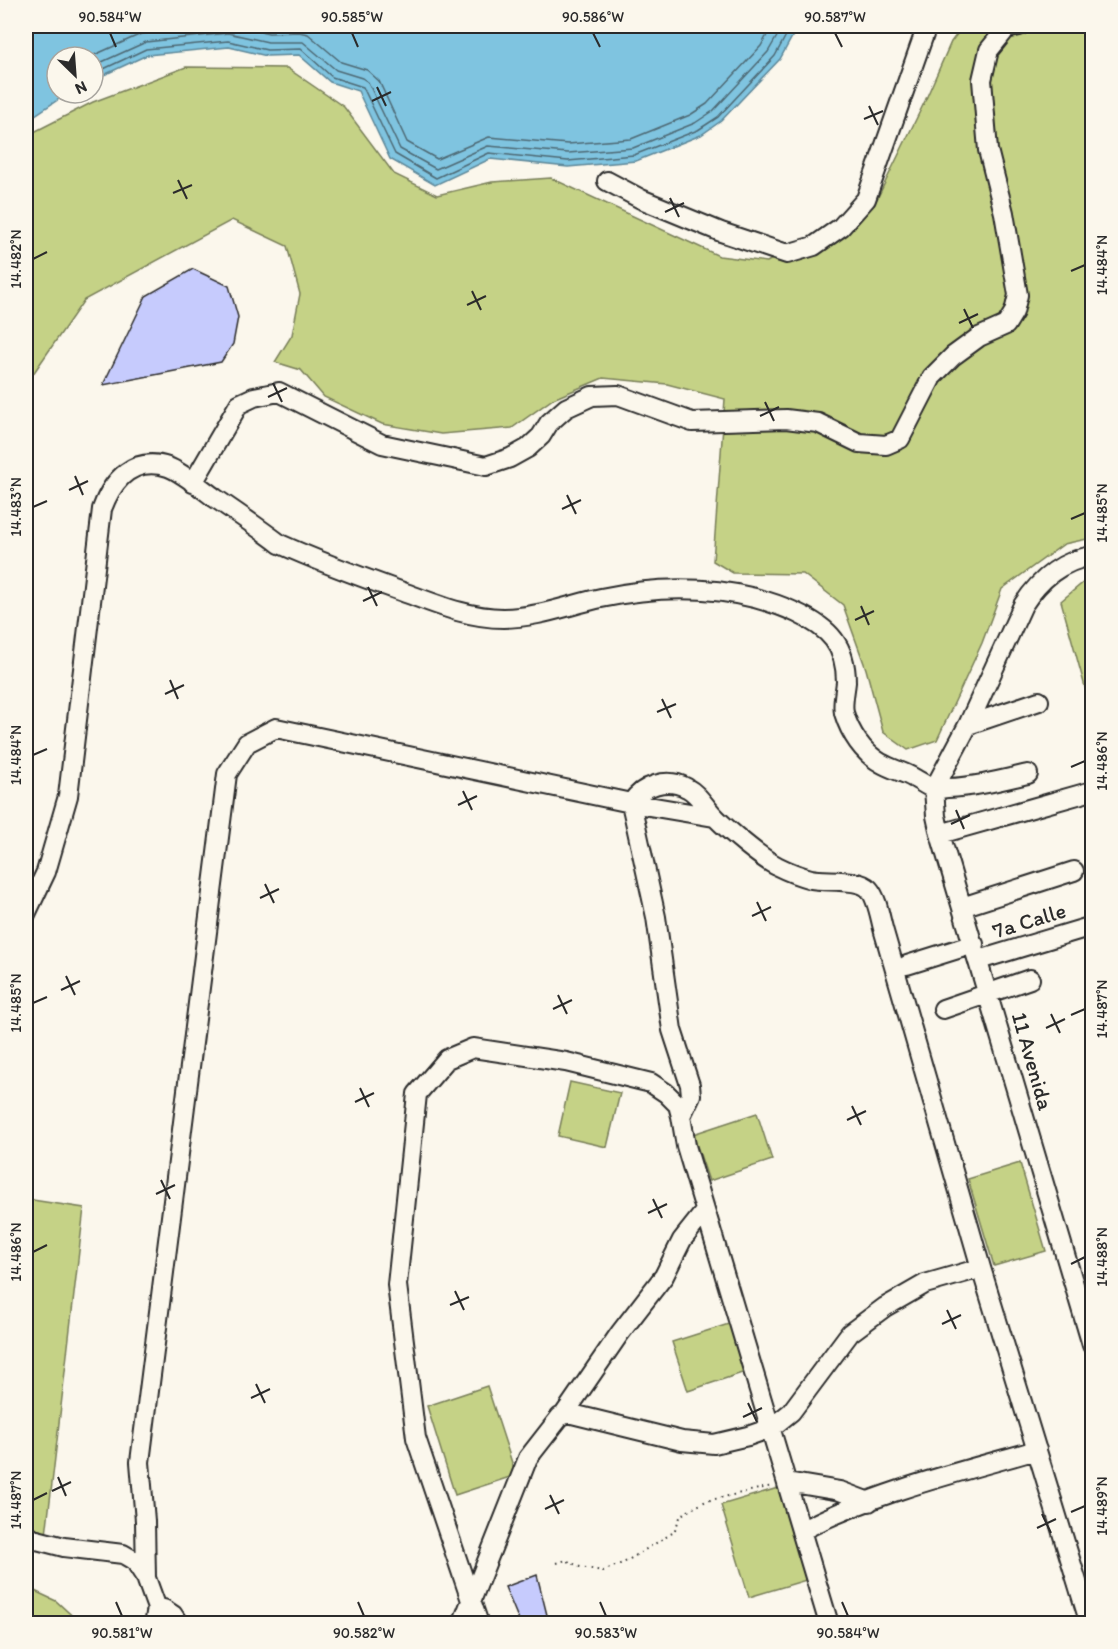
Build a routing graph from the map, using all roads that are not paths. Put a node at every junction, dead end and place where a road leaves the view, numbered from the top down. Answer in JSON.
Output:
{"nodes":[{"id":1,"x":927,"y":26,"type":"edge"},
{"id":2,"x":1019,"y":26,"type":"edge"},
{"id":3,"x":607,"y":181,"type":"dead end"},
{"id":4,"x":193,"y":483,"type":"junction"},
{"id":5,"x":1092,"y":556,"type":"edge"},
{"id":6,"x":1039,"y":701,"type":"dead end"},
{"id":7,"x":968,"y":725,"type":"junction"},
{"id":8,"x":1028,"y":774,"type":"dead end"},
{"id":9,"x":934,"y":789,"type":"junction"},
{"id":10,"x":1092,"y":791,"type":"edge"},
{"id":11,"x":631,"y":803,"type":"junction"},
{"id":12,"x":714,"y":817,"type":"junction"},
{"id":13,"x":940,"y":834,"type":"junction"},
{"id":14,"x":1074,"y":871,"type":"dead end"},
{"id":15,"x":962,"y":907,"type":"junction"},
{"id":16,"x":26,"y":914,"type":"edge"},
{"id":17,"x":1092,"y":926,"type":"edge"},
{"id":18,"x":976,"y":952,"type":"junction"},
{"id":19,"x":907,"y":965,"type":"dead end"},
{"id":20,"x":1030,"y":979,"type":"dead end"},
{"id":21,"x":988,"y":994,"type":"junction"},
{"id":22,"x":943,"y":1009,"type":"dead end"},
{"id":23,"x":681,"y":1116,"type":"junction"},
{"id":24,"x":705,"y":1211,"type":"junction"},
{"id":25,"x":981,"y":1268,"type":"junction"},
{"id":26,"x":1092,"y":1345,"type":"edge"},
{"id":27,"x":565,"y":1413,"type":"junction"},
{"id":28,"x":771,"y":1428,"type":"junction"},
{"id":29,"x":1037,"y":1450,"type":"junction"},
{"id":30,"x":787,"y":1482,"type":"junction"},
{"id":31,"x":869,"y":1502,"type":"junction"},
{"id":32,"x":801,"y":1531,"type":"junction"},
{"id":33,"x":26,"y":1534,"type":"edge"},
{"id":34,"x":146,"y":1578,"type":"junction"},
{"id":35,"x":471,"y":1599,"type":"junction"},
{"id":36,"x":157,"y":1617,"type":"edge"},
{"id":37,"x":179,"y":1623,"type":"edge"},
{"id":38,"x":462,"y":1623,"type":"edge"},
{"id":39,"x":479,"y":1623,"type":"edge"},
{"id":40,"x":829,"y":1623,"type":"edge"},
{"id":41,"x":1090,"y":1623,"type":"edge"}],
"edges":[{"from":1,"to":3,"type":"street"},
{"from":2,"to":4,"type":"street"},
{"from":4,"to":9,"type":"street"},
{"from":4,"to":16,"type":"street"},
{"from":5,"to":7,"type":"street"},
{"from":6,"to":7,"type":"street"},
{"from":7,"to":9,"type":"street"},
{"from":8,"to":9,"type":"street"},
{"from":9,"to":13,"type":"street","name":"11 Avenida"},
{"from":10,"to":13,"type":"street"},
{"from":11,"to":12,"type":"street"},
{"from":11,"to":12,"type":"street"},
{"from":11,"to":23,"type":"street"},
{"from":11,"to":34,"type":"street"},
{"from":12,"to":25,"type":"street"},
{"from":13,"to":15,"type":"street","name":"11 Avenida"},
{"from":14,"to":15,"type":"street"},
{"from":15,"to":18,"type":"street","name":"11 Avenida"},
{"from":17,"to":18,"type":"street","name":"7a Calle"},
{"from":18,"to":19,"type":"street","name":"7a Calle"},
{"from":18,"to":21,"type":"street","name":"11 Avenida"},
{"from":20,"to":21,"type":"street"},
{"from":21,"to":22,"type":"street"},
{"from":21,"to":26,"type":"street","name":"11 Avenida"},
{"from":23,"to":24,"type":"street"},
{"from":23,"to":35,"type":"street"},
{"from":24,"to":27,"type":"street"},
{"from":24,"to":28,"type":"street"},
{"from":25,"to":28,"type":"street"},
{"from":25,"to":29,"type":"street"},
{"from":27,"to":28,"type":"street"},
{"from":27,"to":35,"type":"street"},
{"from":28,"to":30,"type":"street"},
{"from":29,"to":31,"type":"street"},
{"from":29,"to":41,"type":"street"},
{"from":30,"to":31,"type":"street"},
{"from":30,"to":32,"type":"street"},
{"from":31,"to":32,"type":"street"},
{"from":32,"to":40,"type":"street"},
{"from":33,"to":34,"type":"street"},
{"from":34,"to":36,"type":"street"},
{"from":35,"to":38,"type":"street"},
{"from":35,"to":39,"type":"street"},
{"from":36,"to":37,"type":"street"}]}
